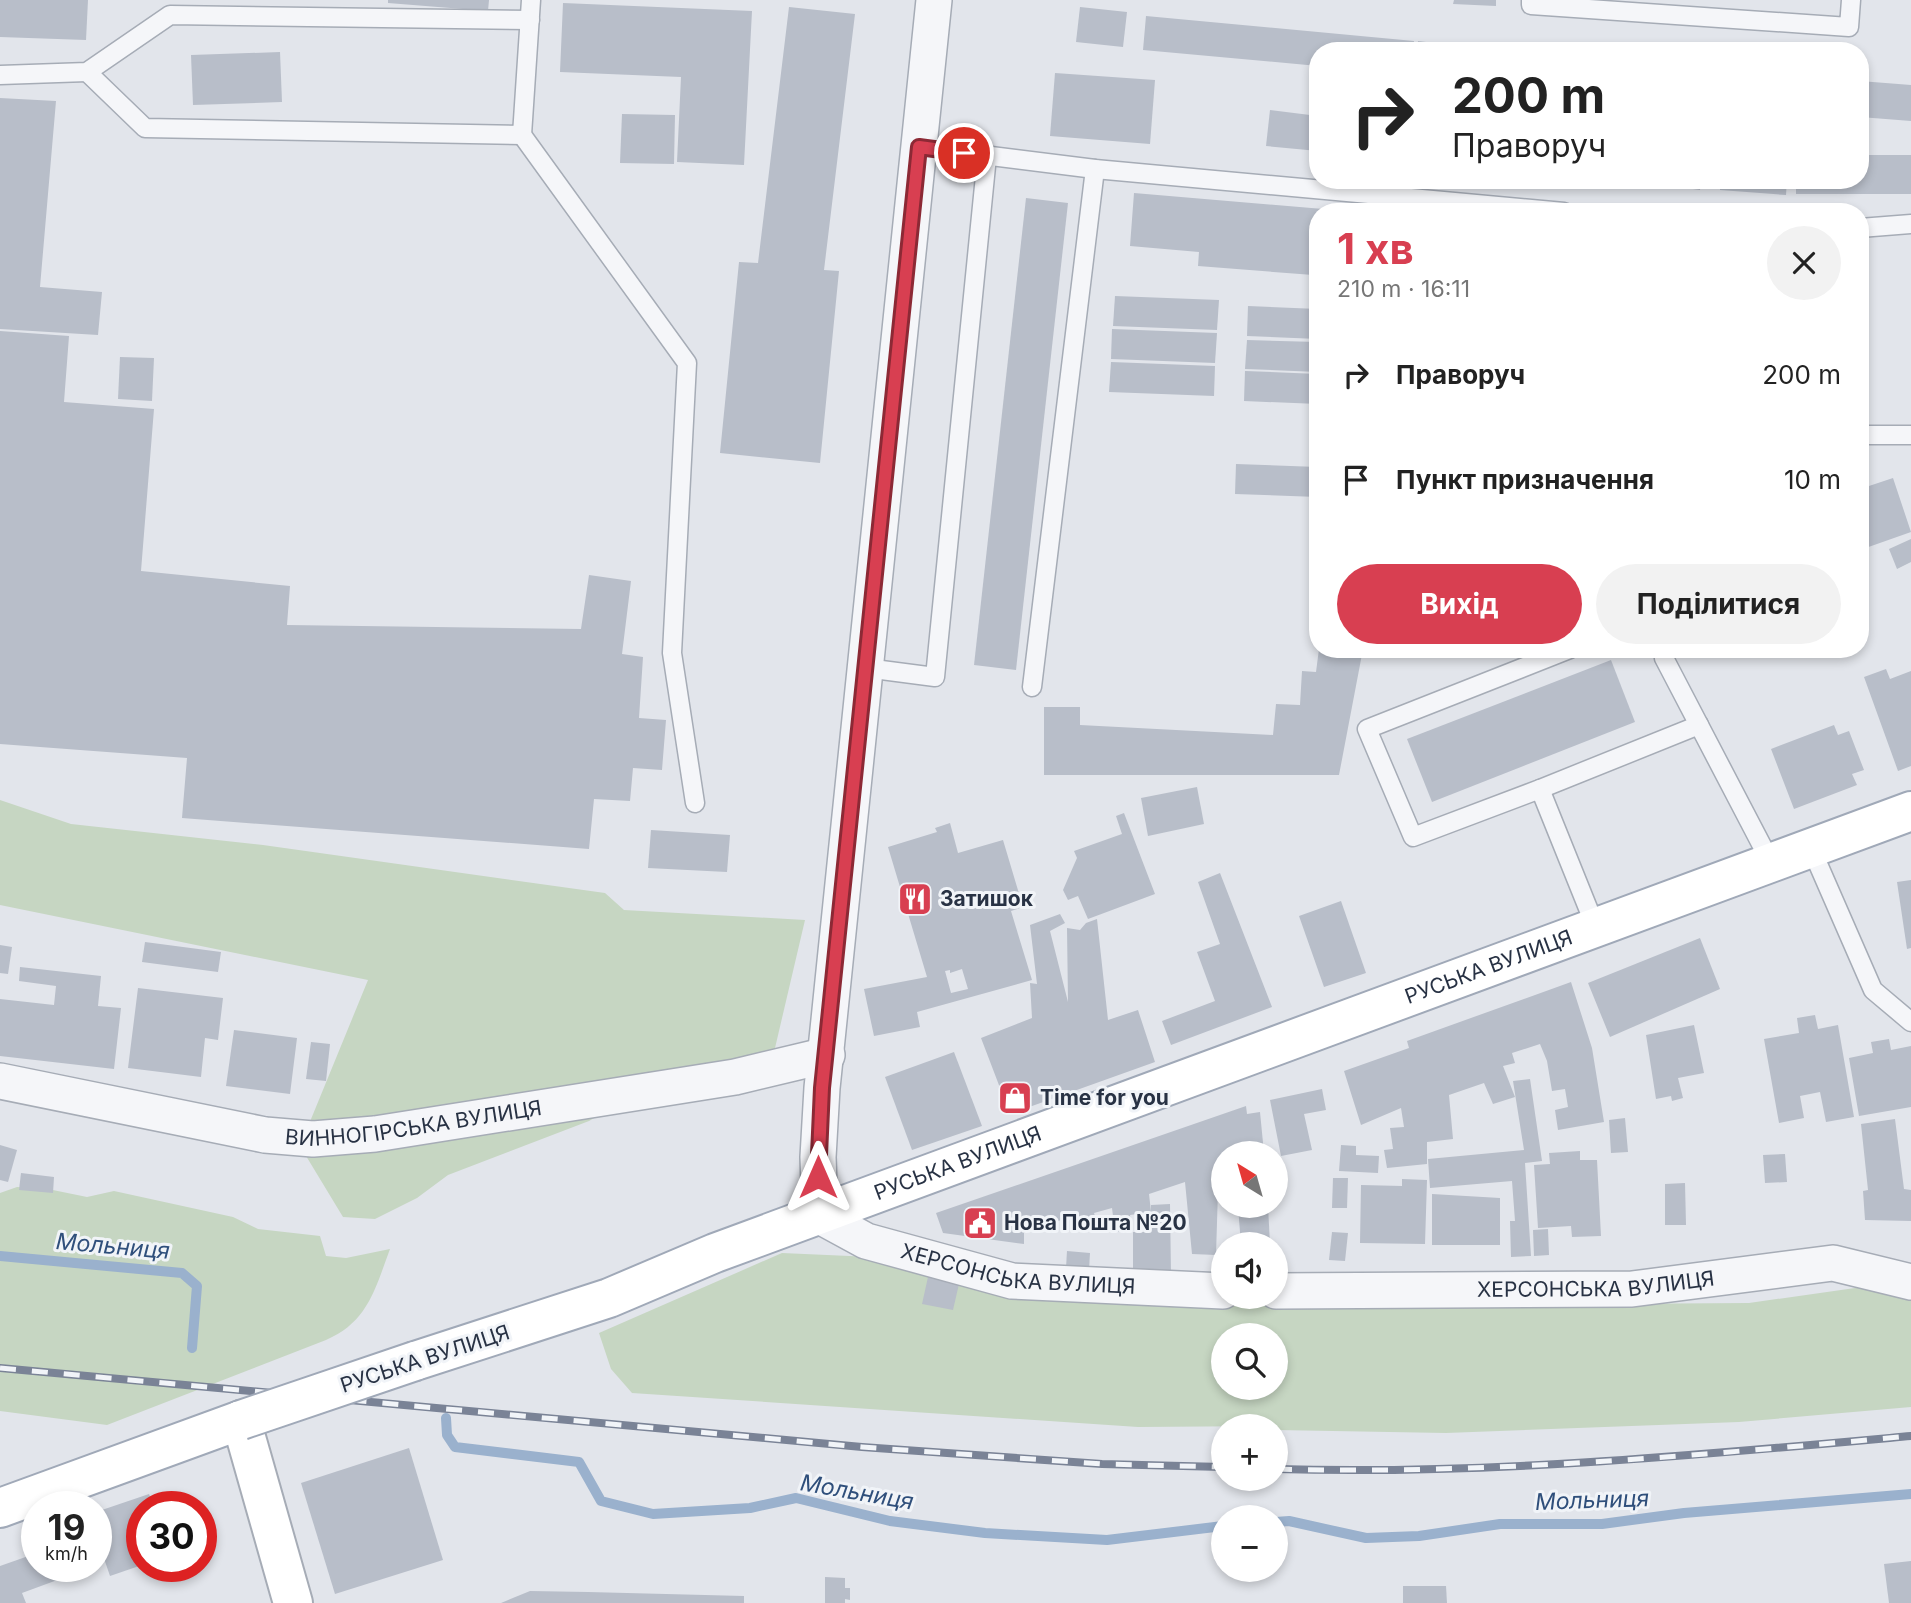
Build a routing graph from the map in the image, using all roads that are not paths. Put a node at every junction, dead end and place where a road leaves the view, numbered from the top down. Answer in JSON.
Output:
{"nodes":[{"id":1,"x":531,"y":0,"type":"edge"},
{"id":2,"x":934,"y":0,"type":"edge"},
{"id":3,"x":1531,"y":0,"type":"edge"},
{"id":4,"x":1851,"y":0,"type":"edge"},
{"id":5,"x":530,"y":20,"type":"junction"},
{"id":6,"x":87,"y":72,"type":"junction"},
{"id":7,"x":0,"y":75,"type":"edge"},
{"id":8,"x":522,"y":135,"type":"junction"},
{"id":9,"x":919,"y":147,"type":"junction"},
{"id":10,"x":987,"y":156,"type":"junction"},
{"id":11,"x":1095,"y":169,"type":"junction"},
{"id":12,"x":1309,"y":187,"type":"edge"},
{"id":13,"x":1337,"y":189,"type":"edge"},
{"id":14,"x":1385,"y":193,"type":"junction"},
{"id":15,"x":1384,"y":203,"type":"edge"},
{"id":16,"x":1479,"y":203,"type":"edge"},
{"id":17,"x":1911,"y":224,"type":"edge"},
{"id":18,"x":1869,"y":227,"type":"edge"},
{"id":19,"x":1869,"y":435,"type":"edge"},
{"id":20,"x":1911,"y":435,"type":"edge"},
{"id":21,"x":1547,"y":658,"type":"edge"},
{"id":22,"x":1664,"y":658,"type":"edge"},
{"id":23,"x":866,"y":668,"type":"junction"},
{"id":24,"x":1032,"y":687,"type":"dead end"},
{"id":25,"x":1699,"y":725,"type":"junction"},
{"id":26,"x":1540,"y":789,"type":"junction"},
{"id":27,"x":695,"y":803,"type":"dead end"},
{"id":28,"x":1911,"y":811,"type":"edge"},
{"id":29,"x":1811,"y":849,"type":"junction"},
{"id":30,"x":1771,"y":863,"type":"junction"},
{"id":31,"x":1596,"y":928,"type":"junction"},
{"id":32,"x":1911,"y":1021,"type":"edge"},
{"id":33,"x":827,"y":1055,"type":"junction"},
{"id":34,"x":0,"y":1081,"type":"edge"},
{"id":35,"x":820,"y":1216,"type":"junction"},
{"id":36,"x":1911,"y":1282,"type":"edge"},
{"id":37,"x":1211,"y":1290,"type":"edge"},
{"id":38,"x":1288,"y":1291,"type":"edge"},
{"id":39,"x":241,"y":1420,"type":"junction"},
{"id":40,"x":0,"y":1508,"type":"edge"},
{"id":41,"x":293,"y":1603,"type":"edge"}],
"edges":[{"from":1,"to":5,"type":"lane"},
{"from":2,"to":9,"type":"street"},
{"from":3,"to":4,"type":"lane"},
{"from":5,"to":6,"type":"lane"},
{"from":5,"to":8,"type":"lane"},
{"from":6,"to":7,"type":"lane"},
{"from":6,"to":8,"type":"lane"},
{"from":8,"to":27,"type":"lane"},
{"from":9,"to":10,"type":"lane"},
{"from":9,"to":23,"type":"street"},
{"from":10,"to":11,"type":"lane"},
{"from":10,"to":23,"type":"lane"},
{"from":11,"to":12,"type":"lane"},
{"from":11,"to":24,"type":"lane"},
{"from":13,"to":14,"type":"lane"},
{"from":14,"to":15,"type":"lane"},
{"from":14,"to":16,"type":"lane"},
{"from":17,"to":18,"type":"lane"},
{"from":19,"to":20,"type":"lane"},
{"from":21,"to":26,"type":"lane"},
{"from":22,"to":25,"type":"lane"},
{"from":23,"to":33,"type":"street"},
{"from":25,"to":26,"type":"lane"},
{"from":25,"to":30,"type":"lane"},
{"from":26,"to":31,"type":"lane"},
{"from":28,"to":29,"type":"main road","name":"РУСЬКА ВУЛИЦЯ"},
{"from":29,"to":30,"type":"main road","name":"РУСЬКА ВУЛИЦЯ"},
{"from":29,"to":32,"type":"lane"},
{"from":30,"to":31,"type":"main road","name":"РУСЬКА ВУЛИЦЯ"},
{"from":31,"to":35,"type":"main road","name":"РУСЬКА ВУЛИЦЯ"},
{"from":33,"to":34,"type":"street","name":"ВИННОГІРСЬКА ВУЛИЦЯ"},
{"from":33,"to":35,"type":"street"},
{"from":35,"to":37,"type":"street","name":"ХЕРСОНСЬКА ВУЛИЦЯ"},
{"from":35,"to":39,"type":"main road","name":"РУСЬКА ВУЛИЦЯ","bridge":true},
{"from":36,"to":38,"type":"street","name":"ХЕРСОНСЬКА ВУЛИЦЯ"},
{"from":39,"to":40,"type":"main road","name":"РУСЬКА ВУЛИЦЯ"},
{"from":39,"to":41,"type":"main road"}]}
